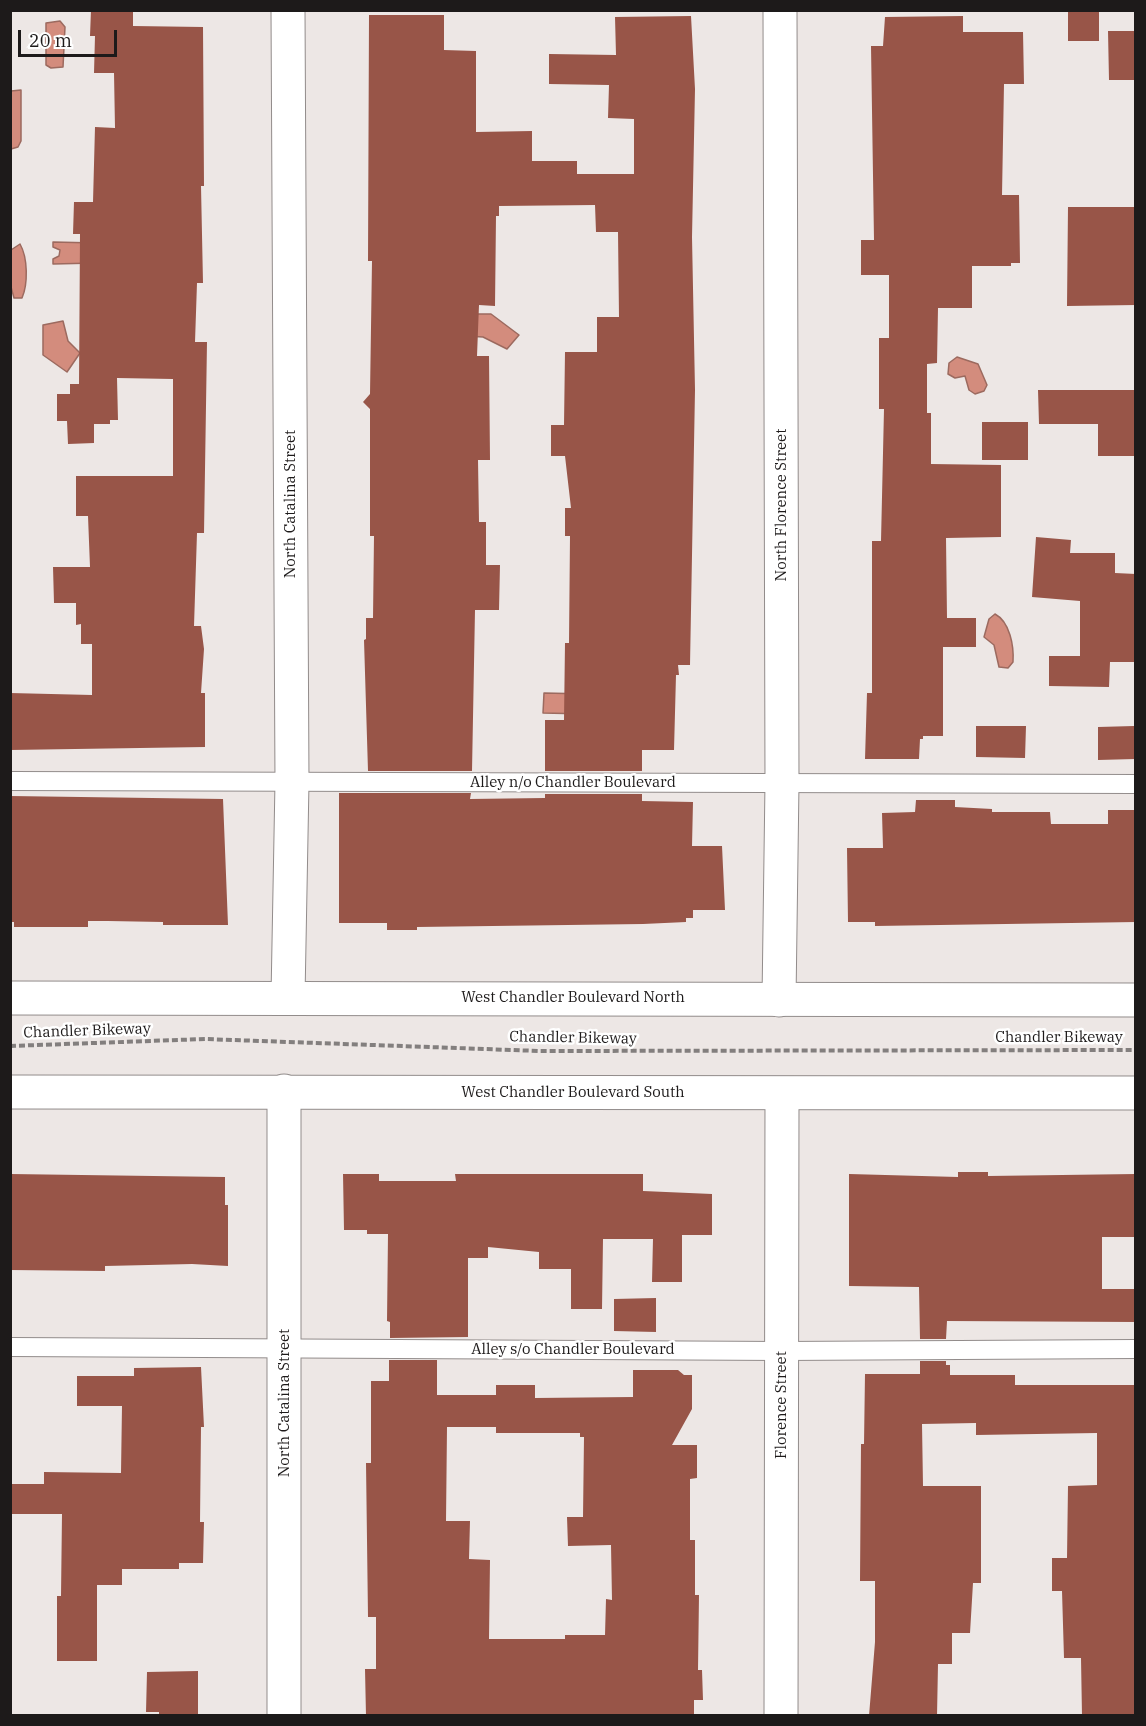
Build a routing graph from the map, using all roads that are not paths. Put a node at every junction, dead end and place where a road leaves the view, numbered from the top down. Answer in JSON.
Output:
{"nodes":[{"id":1,"x":288,"y":10,"type":"edge"},
{"id":2,"x":780,"y":10,"type":"edge"},
{"id":3,"x":10,"y":781,"type":"edge"},
{"id":4,"x":292,"y":782,"type":"junction"},
{"id":5,"x":783,"y":783,"type":"junction"},
{"id":6,"x":1136,"y":784,"type":"edge"},
{"id":7,"x":288,"y":997,"type":"junction"},
{"id":8,"x":10,"y":998,"type":"edge"},
{"id":9,"x":779,"y":1000,"type":"junction"},
{"id":10,"x":1136,"y":1000,"type":"edge"},
{"id":11,"x":284,"y":1091,"type":"junction"},
{"id":12,"x":10,"y":1092,"type":"edge"},
{"id":13,"x":1136,"y":1093,"type":"edge"},
{"id":14,"x":782,"y":1094,"type":"junction"},
{"id":15,"x":10,"y":1347,"type":"edge"},
{"id":16,"x":285,"y":1348,"type":"junction"},
{"id":17,"x":1136,"y":1348,"type":"edge"},
{"id":18,"x":782,"y":1351,"type":"junction"},
{"id":19,"x":284,"y":1716,"type":"edge"},
{"id":20,"x":781,"y":1716,"type":"edge"}],
"edges":[{"from":1,"to":4,"type":"street","name":"North Catalina Street"},
{"from":2,"to":5,"type":"street","name":"North Florence Street"},
{"from":3,"to":4,"type":"lane","name":"Alley n/o Chandler Boulevard"},
{"from":4,"to":5,"type":"lane","name":"Alley n/o Chandler Boulevard"},
{"from":4,"to":7,"type":"street","name":"North Catalina Street"},
{"from":5,"to":6,"type":"lane","name":"Alley n/o Chandler Boulevard"},
{"from":5,"to":9,"type":"street","name":"North Florence Street"},
{"from":7,"to":8,"type":"street","name":"West Chandler Boulevard North"},
{"from":7,"to":9,"type":"street","name":"West Chandler Boulevard North"},
{"from":9,"to":10,"type":"street","name":"West Chandler Boulevard North"},
{"from":11,"to":12,"type":"street","name":"West Chandler Boulevard South"},
{"from":11,"to":14,"type":"street","name":"West Chandler Boulevard South"},
{"from":11,"to":16,"type":"street","name":"North Catalina Street"},
{"from":13,"to":14,"type":"street","name":"West Chandler Boulevard South"},
{"from":14,"to":18,"type":"street","name":"Florence Street"},
{"from":15,"to":16,"type":"lane","name":"Alley s/o Chandler Boulevard"},
{"from":16,"to":18,"type":"lane","name":"Alley s/o Chandler Boulevard"},
{"from":16,"to":19,"type":"street","name":"North Catalina Street"},
{"from":17,"to":18,"type":"lane","name":"Alley s/o Chandler Boulevard"},
{"from":18,"to":20,"type":"street","name":"Florence Street"}]}
